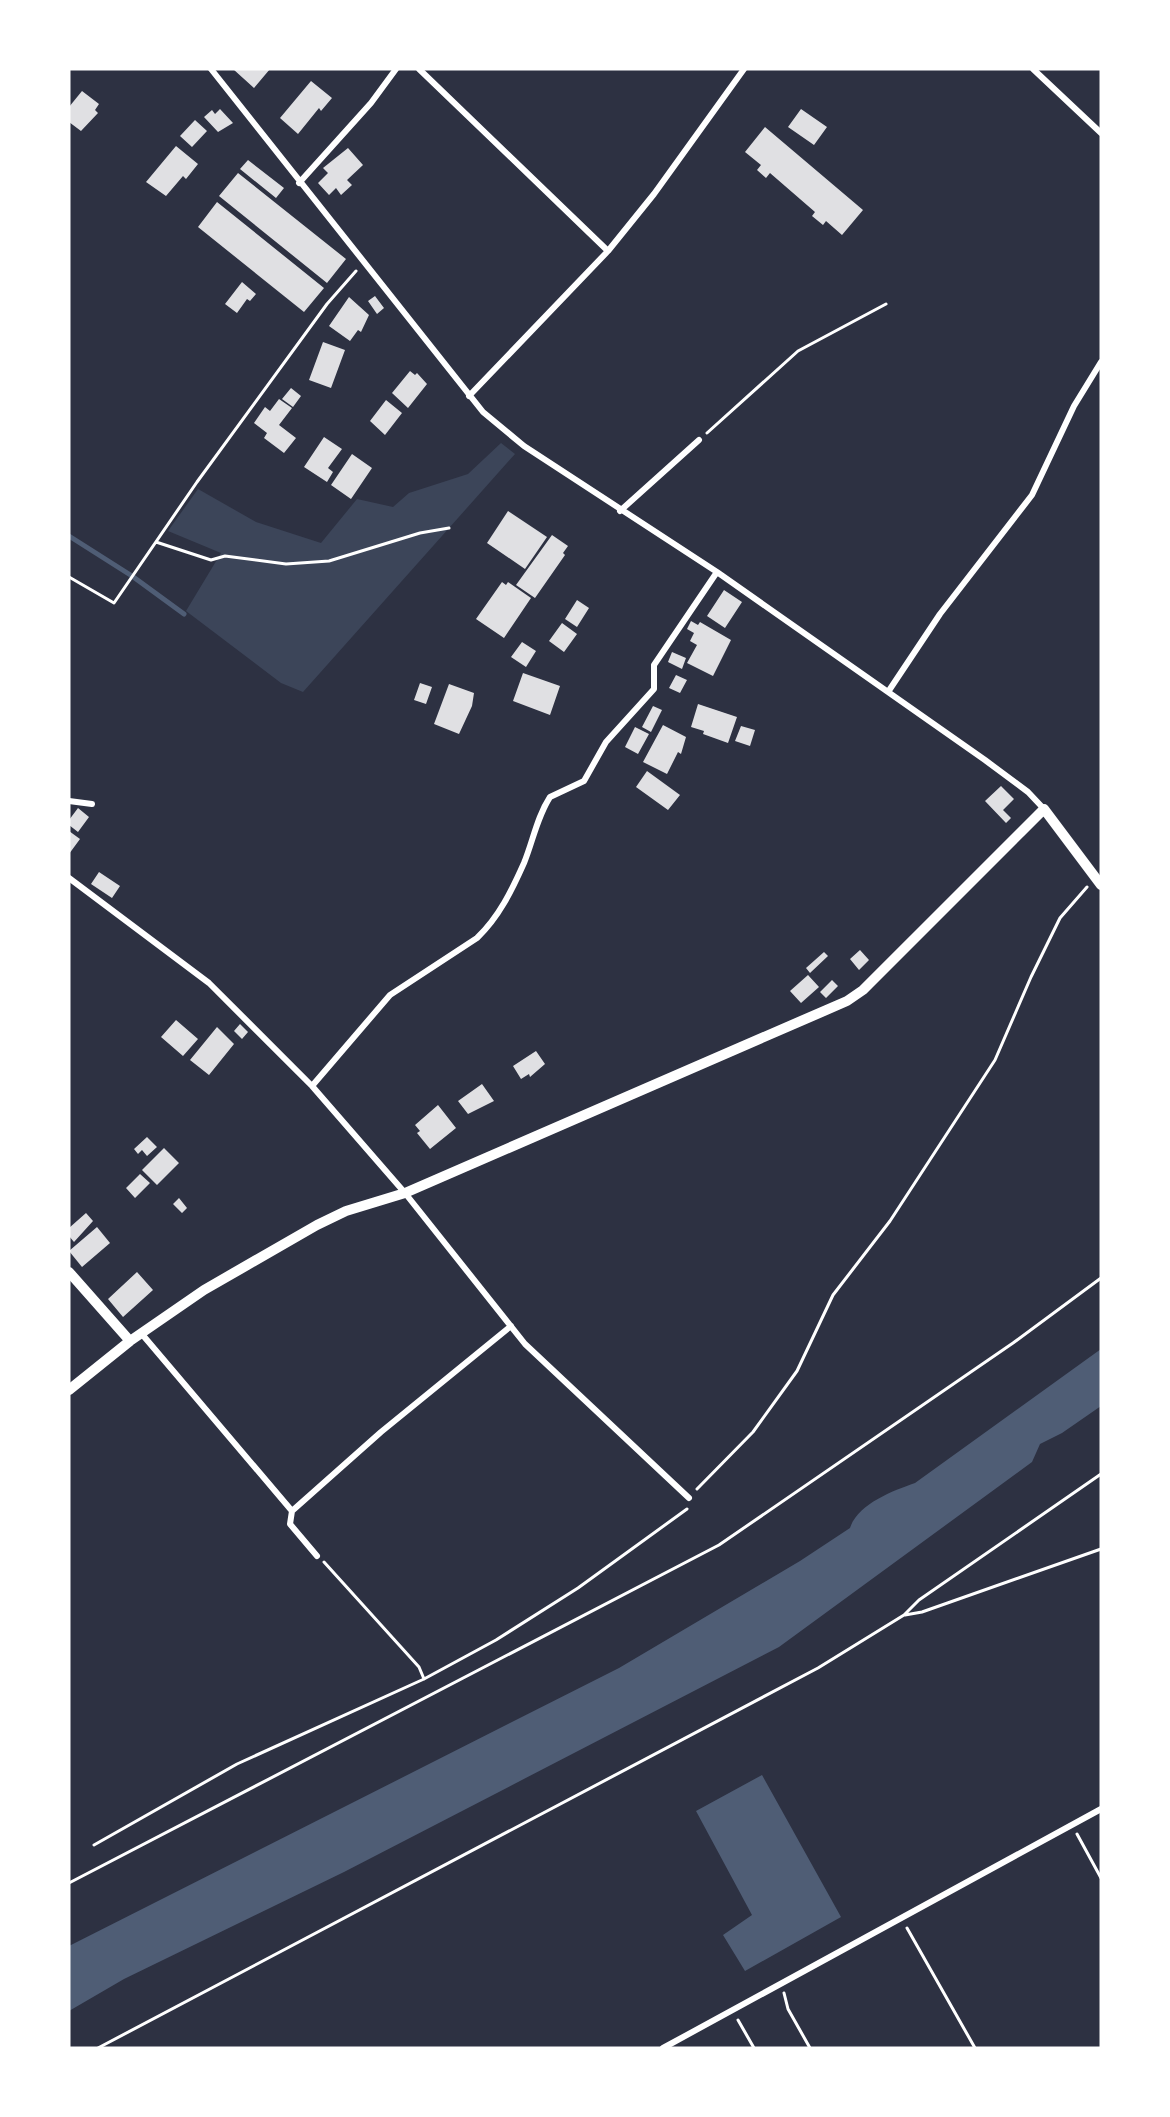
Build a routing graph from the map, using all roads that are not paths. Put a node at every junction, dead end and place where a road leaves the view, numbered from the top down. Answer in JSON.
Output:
{"nodes":[{"id":1,"x":211,"y":69,"type":"edge"},
{"id":2,"x":396,"y":69,"type":"edge"},
{"id":3,"x":419,"y":69,"type":"edge"},
{"id":4,"x":744,"y":69,"type":"edge"},
{"id":5,"x":1033,"y":69,"type":"edge"},
{"id":6,"x":1101,"y":133,"type":"edge"},
{"id":7,"x":300,"y":183,"type":"junction"},
{"id":8,"x":608,"y":251,"type":"junction"},
{"id":9,"x":1101,"y":363,"type":"edge"},
{"id":10,"x":469,"y":396,"type":"junction"},
{"id":11,"x":699,"y":440,"type":"road end"},
{"id":12,"x":620,"y":511,"type":"junction"},
{"id":13,"x":717,"y":572,"type":"junction"},
{"id":14,"x":888,"y":692,"type":"junction"},
{"id":15,"x":69,"y":801,"type":"edge"},
{"id":16,"x":92,"y":804,"type":"dead end"},
{"id":17,"x":1044,"y":809,"type":"junction"},
{"id":18,"x":69,"y":878,"type":"edge"},
{"id":19,"x":1098,"y":881,"type":"edge"},
{"id":20,"x":312,"y":1086,"type":"junction"},
{"id":21,"x":405,"y":1193,"type":"junction"},
{"id":22,"x":69,"y":1272,"type":"edge"},
{"id":23,"x":511,"y":1326,"type":"junction"},
{"id":24,"x":141,"y":1333,"type":"junction"},
{"id":25,"x":130,"y":1341,"type":"junction"},
{"id":26,"x":69,"y":1390,"type":"edge"},
{"id":27,"x":689,"y":1498,"type":"road end"},
{"id":28,"x":292,"y":1511,"type":"junction"},
{"id":29,"x":317,"y":1556,"type":"road end"},
{"id":30,"x":1101,"y":1809,"type":"edge"},
{"id":31,"x":663,"y":2048,"type":"edge"}],
"edges":[{"from":1,"to":7,"type":"street"},
{"from":2,"to":7,"type":"street"},
{"from":3,"to":8,"type":"street"},
{"from":4,"to":8,"type":"street"},
{"from":5,"to":6,"type":"street"},
{"from":7,"to":10,"type":"street"},
{"from":8,"to":10,"type":"street"},
{"from":9,"to":14,"type":"street"},
{"from":10,"to":12,"type":"street"},
{"from":11,"to":12,"type":"street"},
{"from":12,"to":13,"type":"street"},
{"from":13,"to":14,"type":"street"},
{"from":13,"to":20,"type":"street"},
{"from":14,"to":17,"type":"street"},
{"from":15,"to":16,"type":"street"},
{"from":17,"to":19,"type":"street"},
{"from":17,"to":21,"type":"street"},
{"from":18,"to":20,"type":"street"},
{"from":20,"to":21,"type":"street"},
{"from":21,"to":23,"type":"street"},
{"from":21,"to":24,"type":"street"},
{"from":22,"to":25,"type":"street"},
{"from":23,"to":27,"type":"street"},
{"from":23,"to":28,"type":"street"},
{"from":24,"to":25,"type":"street"},
{"from":24,"to":28,"type":"street"},
{"from":25,"to":26,"type":"street"},
{"from":28,"to":29,"type":"street"},
{"from":30,"to":31,"type":"street"}]}
